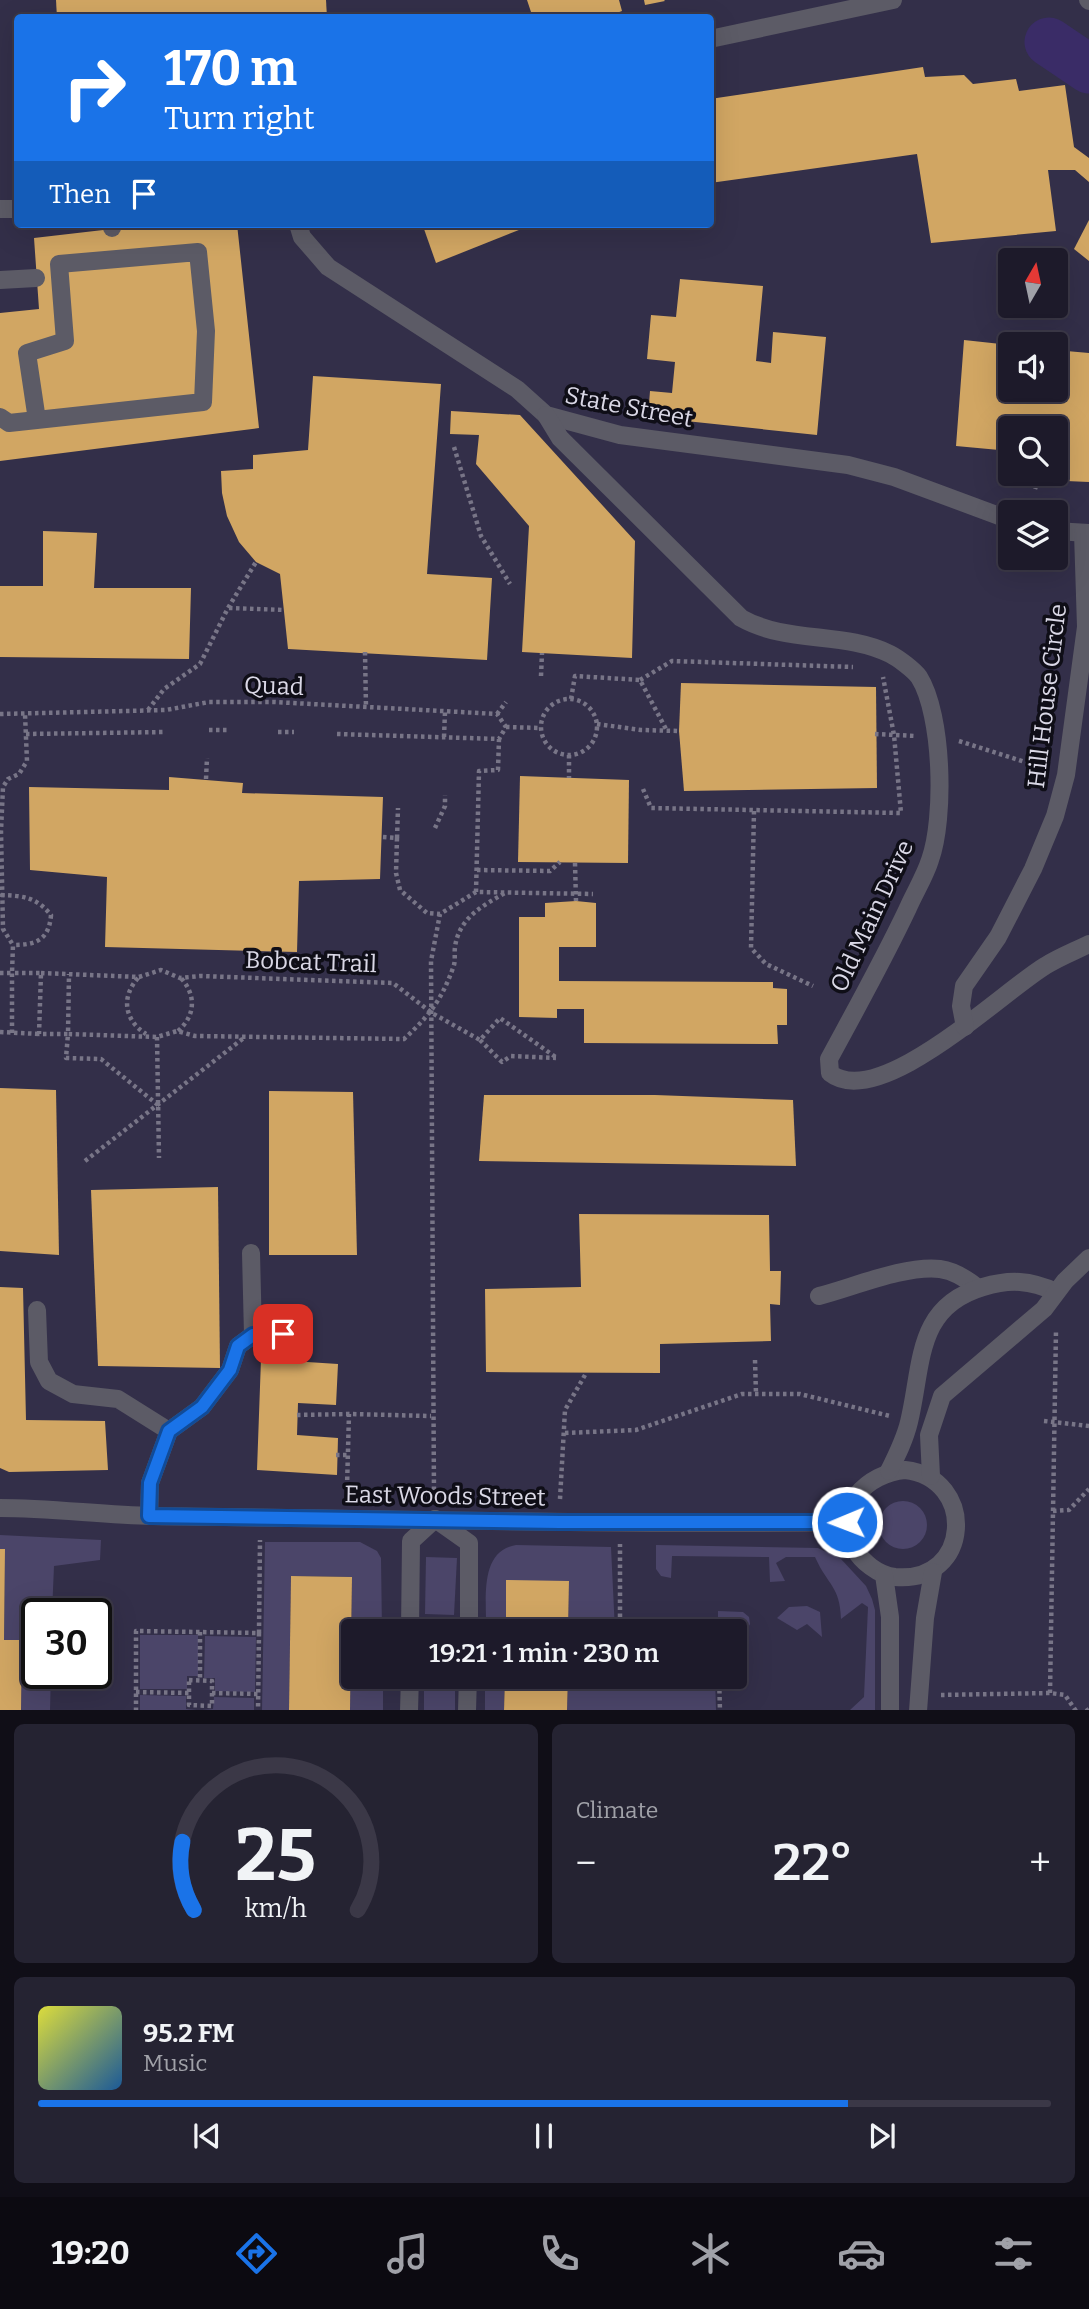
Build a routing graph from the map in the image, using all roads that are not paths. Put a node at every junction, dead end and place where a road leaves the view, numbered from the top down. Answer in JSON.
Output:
{"nodes":[{"id":1,"x":893,"y":0,"type":"edge"},
{"id":2,"x":714,"y":38,"type":"edge"},
{"id":3,"x":299,"y":228,"type":"edge"},
{"id":4,"x":37,"y":278,"type":"dead end"},
{"id":5,"x":0,"y":280,"type":"edge"},
{"id":6,"x":546,"y":415,"type":"junction"},
{"id":7,"x":0,"y":417,"type":"edge"},
{"id":8,"x":37,"y":420,"type":"junction"},
{"id":9,"x":998,"y":516,"type":"edge"},
{"id":10,"x":1068,"y":532,"type":"edge"},
{"id":11,"x":1086,"y":533,"type":"edge"},
{"id":12,"x":1089,"y":944,"type":"edge"},
{"id":13,"x":965,"y":1027,"type":"junction"},
{"id":14,"x":251,"y":1252,"type":"dead end"},
{"id":15,"x":1089,"y":1258,"type":"edge"},
{"id":16,"x":978,"y":1288,"type":"junction"},
{"id":17,"x":819,"y":1296,"type":"dead end"},
{"id":18,"x":1054,"y":1297,"type":"junction"},
{"id":19,"x":37,"y":1310,"type":"dead end"},
{"id":20,"x":283,"y":1334,"type":"dead end"},
{"id":21,"x":253,"y":1335,"type":"junction"},
{"id":22,"x":169,"y":1431,"type":"junction"},
{"id":23,"x":889,"y":1471,"type":"junction"},
{"id":24,"x":931,"y":1476,"type":"junction"},
{"id":25,"x":0,"y":1507,"type":"edge"},
{"id":26,"x":149,"y":1516,"type":"junction"},
{"id":27,"x":435,"y":1519,"type":"junction"},
{"id":28,"x":847,"y":1522,"type":"junction"},
{"id":29,"x":933,"y":1572,"type":"junction"},
{"id":30,"x":884,"y":1575,"type":"junction"},
{"id":31,"x":410,"y":1619,"type":"edge"},
{"id":32,"x":469,"y":1619,"type":"edge"},
{"id":33,"x":410,"y":1689,"type":"edge"},
{"id":34,"x":468,"y":1689,"type":"edge"},
{"id":35,"x":409,"y":1710,"type":"edge"},
{"id":36,"x":467,"y":1710,"type":"edge"},
{"id":37,"x":890,"y":1710,"type":"edge"},
{"id":38,"x":918,"y":1710,"type":"edge"}],
"edges":[{"from":1,"to":2,"type":"street"},
{"from":3,"to":6,"type":"street","name":"State Street"},
{"from":4,"to":5,"type":"street"},
{"from":6,"to":9,"type":"street","name":"State Street"},
{"from":6,"to":13,"type":"street","name":"Old Main Drive"},
{"from":7,"to":8,"type":"street"},
{"from":8,"to":8,"type":"street"},
{"from":10,"to":11,"type":"street"},
{"from":11,"to":13,"type":"street","name":"Hill House Circle"},
{"from":12,"to":13,"type":"street"},
{"from":14,"to":21,"type":"street"},
{"from":15,"to":18,"type":"street"},
{"from":16,"to":17,"type":"street"},
{"from":16,"to":18,"type":"street"},
{"from":16,"to":23,"type":"street"},
{"from":18,"to":24,"type":"street"},
{"from":19,"to":22,"type":"street"},
{"from":20,"to":21,"type":"street"},
{"from":21,"to":22,"type":"street"},
{"from":22,"to":26,"type":"street"},
{"from":23,"to":24,"type":"street"},
{"from":23,"to":28,"type":"street"},
{"from":24,"to":29,"type":"street"},
{"from":25,"to":26,"type":"street","name":"East Woods Street"},
{"from":26,"to":27,"type":"street","name":"East Woods Street"},
{"from":27,"to":28,"type":"street","name":"East Woods Street"},
{"from":27,"to":31,"type":"street"},
{"from":27,"to":32,"type":"street"},
{"from":28,"to":30,"type":"street"},
{"from":29,"to":30,"type":"street"},
{"from":29,"to":38,"type":"street"},
{"from":30,"to":37,"type":"street"},
{"from":33,"to":35,"type":"street"},
{"from":34,"to":36,"type":"street"}]}
